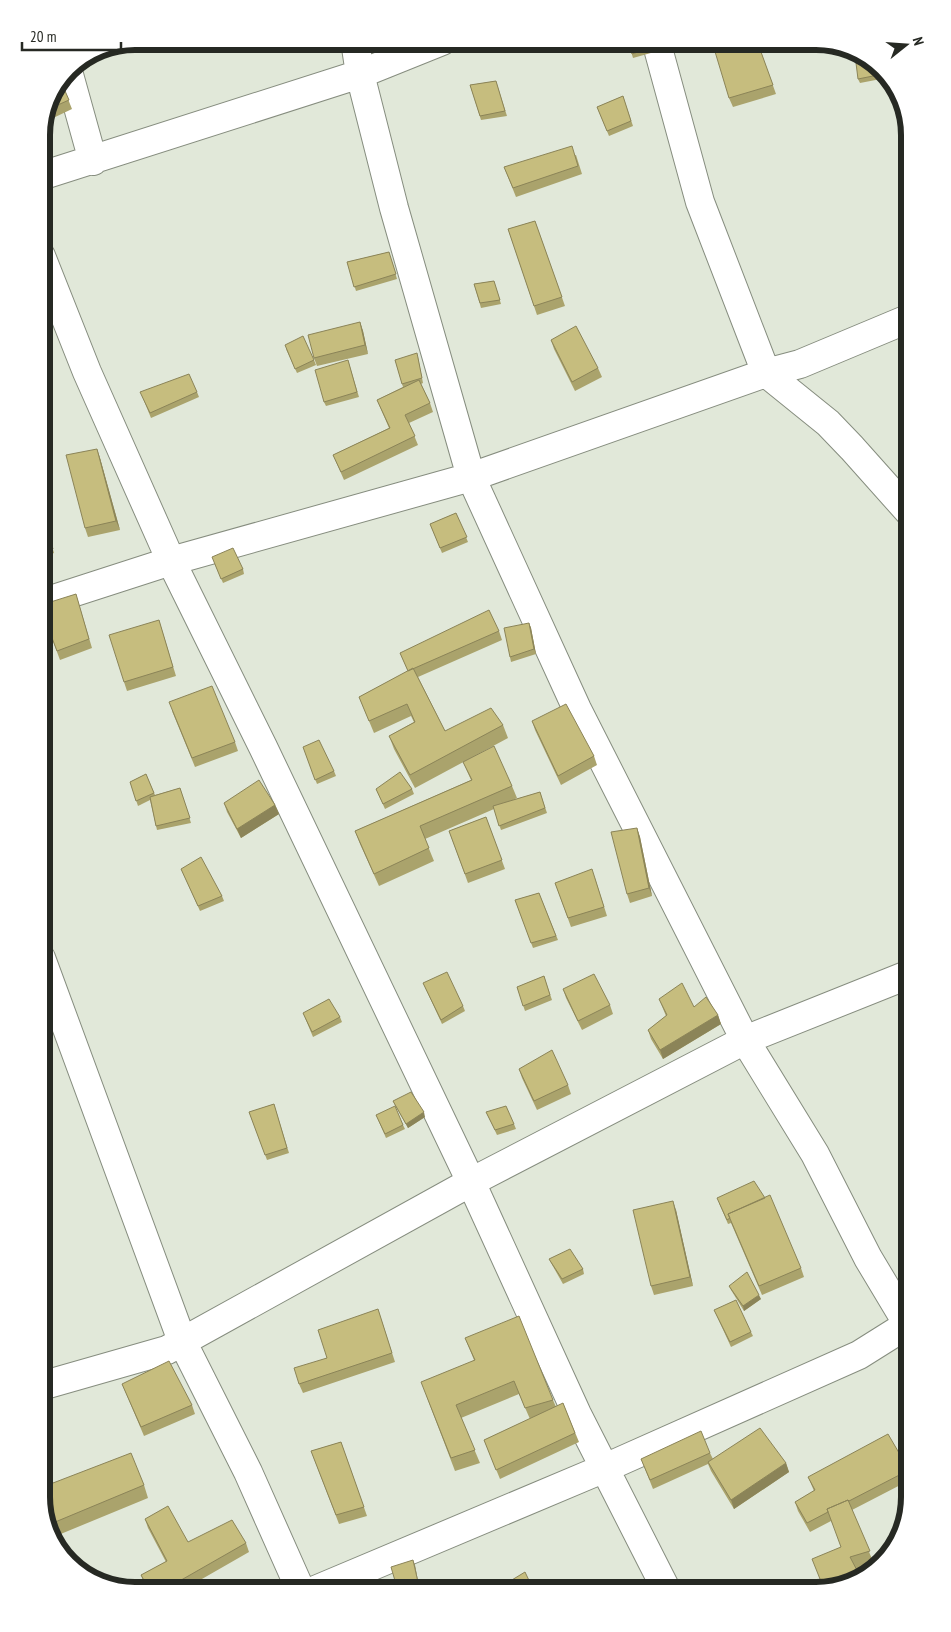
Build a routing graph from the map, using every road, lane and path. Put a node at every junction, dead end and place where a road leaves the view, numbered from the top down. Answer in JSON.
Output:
{"nodes":[{"id":1,"x":356,"y":50,"type":"edge"},
{"id":2,"x":420,"y":50,"type":"edge"},
{"id":3,"x":658,"y":50,"type":"edge"},
{"id":4,"x":360,"y":74,"type":"junction"},
{"id":5,"x":71,"y":80,"type":"edge"},
{"id":6,"x":93,"y":161,"type":"junction"},
{"id":7,"x":50,"y":173,"type":"edge"},
{"id":8,"x":50,"y":279,"type":"edge"},
{"id":9,"x":901,"y":322,"type":"edge"},
{"id":10,"x":766,"y":373,"type":"junction"},
{"id":11,"x":471,"y":477,"type":"junction"},
{"id":12,"x":901,"y":502,"type":"edge"},
{"id":13,"x":171,"y":561,"type":"junction"},
{"id":14,"x":50,"y":600,"type":"edge"},
{"id":15,"x":901,"y":978,"type":"edge"},
{"id":16,"x":50,"y":982,"type":"edge"},
{"id":17,"x":745,"y":1040,"type":"junction"},
{"id":18,"x":471,"y":1182,"type":"junction"},
{"id":19,"x":901,"y":1312,"type":"edge"},
{"id":20,"x":901,"y":1330,"type":"edge"},
{"id":21,"x":182,"y":1341,"type":"junction"},
{"id":22,"x":50,"y":1383,"type":"edge"},
{"id":23,"x":605,"y":1468,"type":"junction"},
{"id":24,"x":297,"y":1582,"type":"edge"},
{"id":25,"x":335,"y":1582,"type":"edge"},
{"id":26,"x":662,"y":1582,"type":"edge"}],
"edges":[{"from":1,"to":4,"type":"street"},
{"from":2,"to":4,"type":"street"},
{"from":3,"to":10,"type":"street"},
{"from":4,"to":6,"type":"street"},
{"from":4,"to":11,"type":"street"},
{"from":5,"to":6,"type":"street"},
{"from":6,"to":7,"type":"street"},
{"from":8,"to":13,"type":"street"},
{"from":9,"to":10,"type":"street"},
{"from":10,"to":11,"type":"street"},
{"from":10,"to":12,"type":"street"},
{"from":11,"to":13,"type":"street"},
{"from":11,"to":17,"type":"street"},
{"from":13,"to":14,"type":"street"},
{"from":13,"to":18,"type":"street"},
{"from":15,"to":17,"type":"street"},
{"from":16,"to":21,"type":"street"},
{"from":17,"to":18,"type":"street"},
{"from":17,"to":19,"type":"street"},
{"from":18,"to":21,"type":"street"},
{"from":18,"to":23,"type":"street"},
{"from":20,"to":23,"type":"street"},
{"from":21,"to":22,"type":"street"},
{"from":21,"to":24,"type":"street"},
{"from":23,"to":25,"type":"street"},
{"from":23,"to":26,"type":"street"}]}
